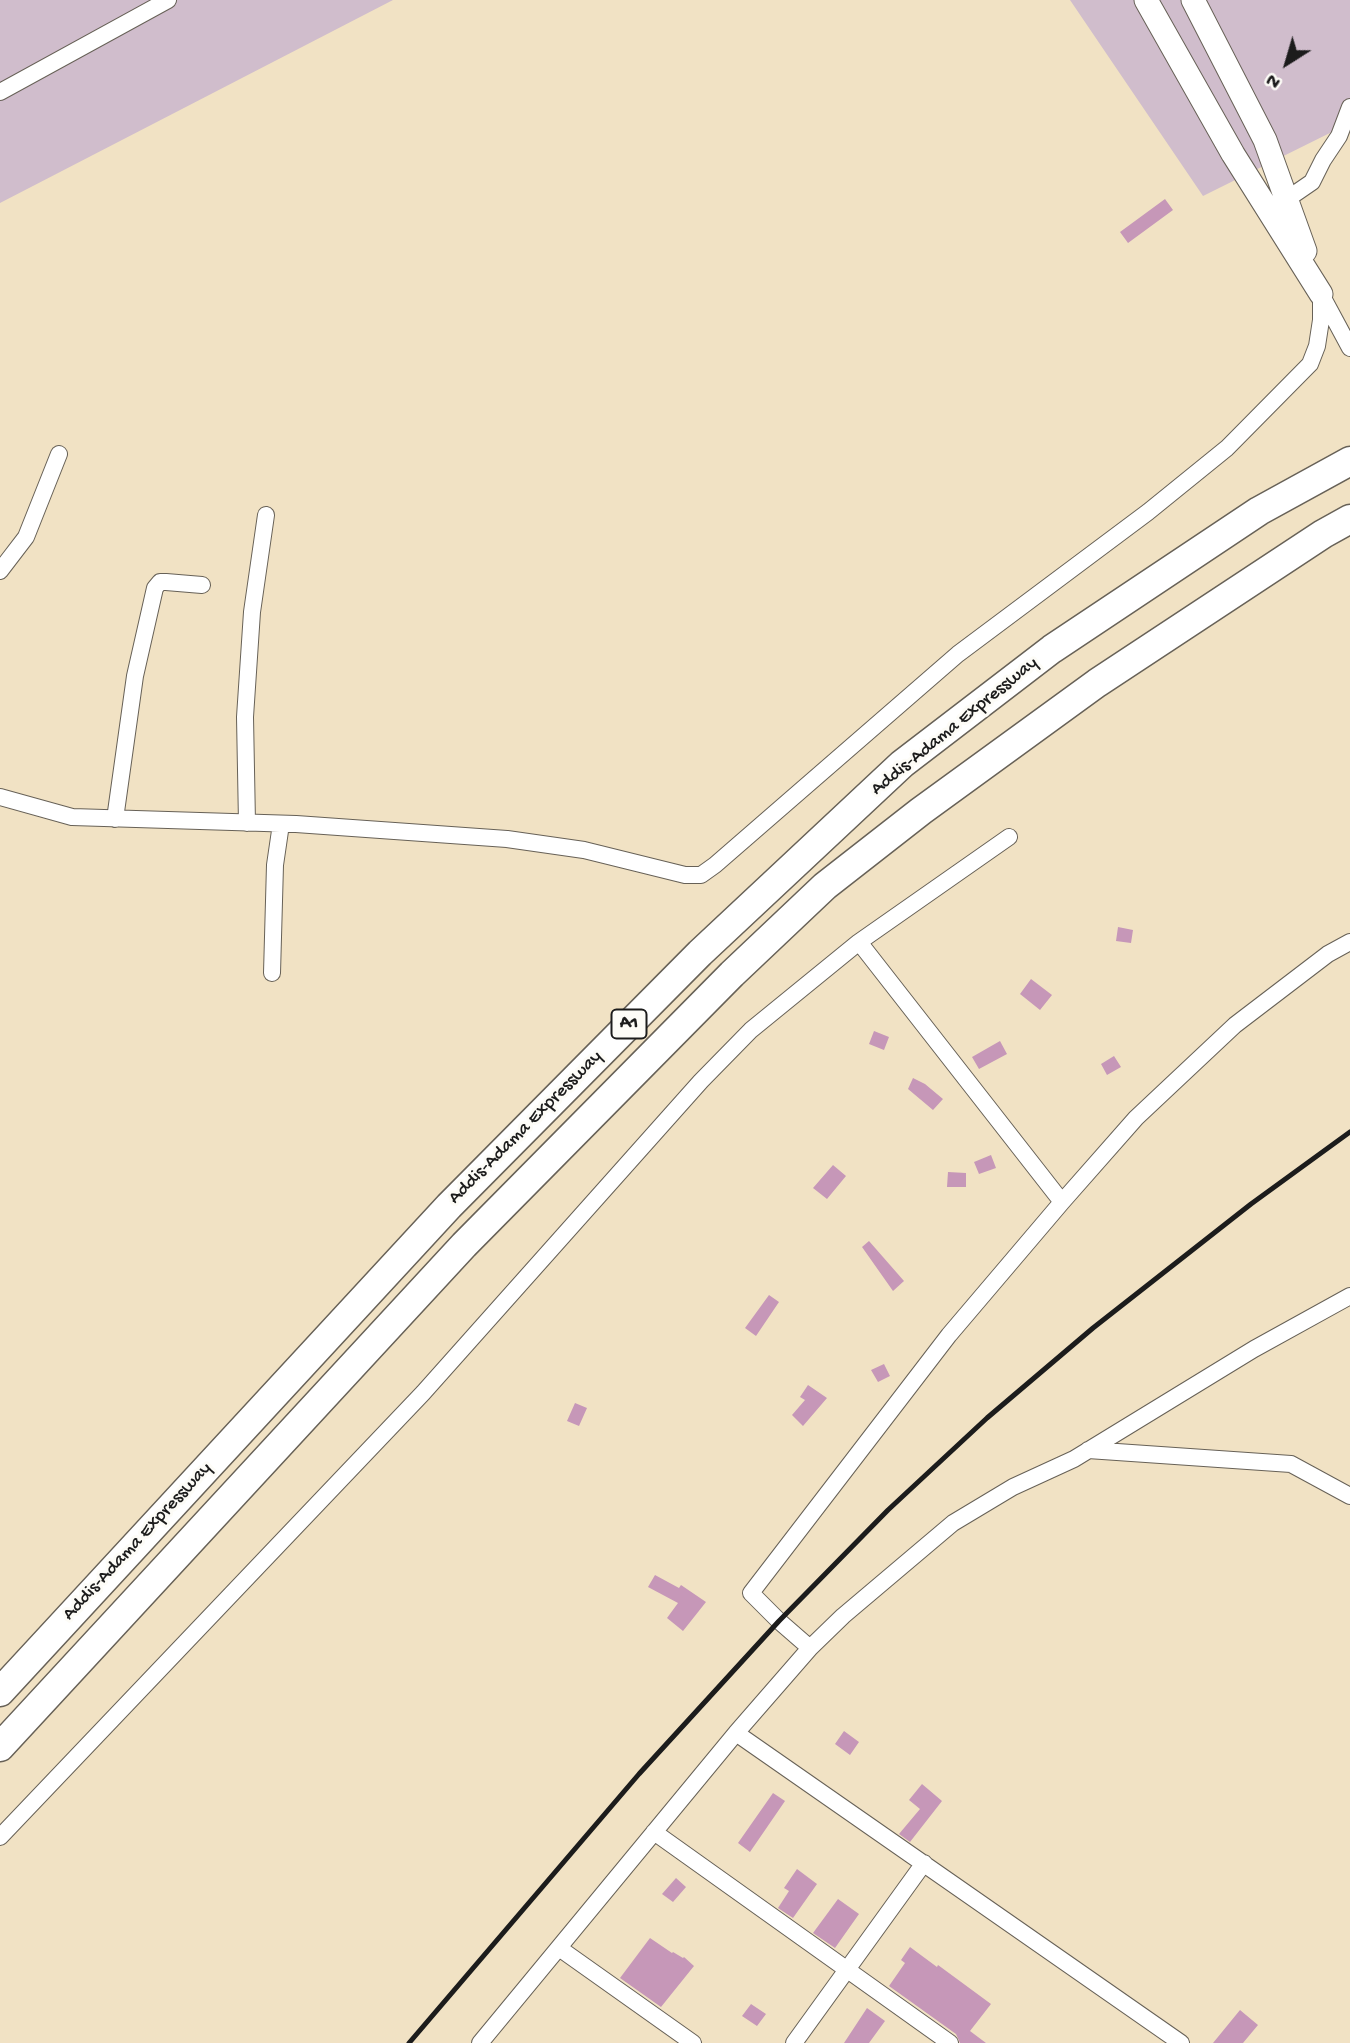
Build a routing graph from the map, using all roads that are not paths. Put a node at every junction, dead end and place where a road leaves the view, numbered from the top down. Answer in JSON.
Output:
{"nodes":[{"id":1,"x":168,"y":0,"type":"edge"},
{"id":2,"x":1146,"y":0,"type":"edge"},
{"id":3,"x":1193,"y":0,"type":"edge"},
{"id":4,"x":0,"y":92,"type":"edge"},
{"id":5,"x":1350,"y":107,"type":"edge"},
{"id":6,"x":1278,"y":206,"type":"junction"},
{"id":7,"x":1321,"y":294,"type":"junction"},
{"id":8,"x":1350,"y":348,"type":"edge"},
{"id":9,"x":59,"y":454,"type":"dead end"},
{"id":10,"x":1350,"y":461,"type":"edge"},
{"id":11,"x":267,"y":514,"type":"dead end"},
{"id":12,"x":1350,"y":519,"type":"edge"},
{"id":13,"x":0,"y":571,"type":"edge"},
{"id":14,"x":202,"y":585,"type":"dead end"},
{"id":15,"x":0,"y":797,"type":"edge"},
{"id":16,"x":116,"y":819,"type":"junction"},
{"id":17,"x":247,"y":823,"type":"junction"},
{"id":18,"x":281,"y":824,"type":"junction"},
{"id":19,"x":1009,"y":837,"type":"dead end"},
{"id":20,"x":859,"y":942,"type":"junction"},
{"id":21,"x":1350,"y":942,"type":"edge"},
{"id":22,"x":272,"y":973,"type":"dead end"},
{"id":23,"x":1062,"y":1202,"type":"junction"},
{"id":24,"x":1350,"y":1296,"type":"edge"},
{"id":25,"x":1087,"y":1450,"type":"junction"},
{"id":26,"x":1350,"y":1496,"type":"edge"},
{"id":27,"x":810,"y":1648,"type":"junction"},
{"id":28,"x":0,"y":1692,"type":"edge"},
{"id":29,"x":736,"y":1732,"type":"junction"},
{"id":30,"x":0,"y":1747,"type":"edge"},
{"id":31,"x":654,"y":1832,"type":"junction"},
{"id":32,"x":0,"y":1837,"type":"edge"},
{"id":33,"x":923,"y":1863,"type":"junction"},
{"id":34,"x":559,"y":1948,"type":"junction"},
{"id":35,"x":847,"y":1969,"type":"junction"},
{"id":36,"x":480,"y":2043,"type":"edge"},
{"id":37,"x":693,"y":2043,"type":"edge"},
{"id":38,"x":794,"y":2043,"type":"edge"},
{"id":39,"x":950,"y":2043,"type":"edge"},
{"id":40,"x":1181,"y":2043,"type":"edge"}],
"edges":[{"from":1,"to":4,"type":"street"},
{"from":2,"to":6,"type":"street"},
{"from":3,"to":6,"type":"street"},
{"from":5,"to":6,"type":"street"},
{"from":6,"to":7,"type":"street"},
{"from":7,"to":8,"type":"street"},
{"from":7,"to":18,"type":"street"},
{"from":9,"to":13,"type":"street"},
{"from":10,"to":28,"type":"highway","name":"Addis-Adama Expressway","number":"A1"},
{"from":11,"to":17,"type":"street"},
{"from":12,"to":30,"type":"highway","name":"Addis-Adama Expressway","number":"A1"},
{"from":14,"to":16,"type":"street"},
{"from":15,"to":16,"type":"street"},
{"from":16,"to":17,"type":"street"},
{"from":17,"to":18,"type":"street"},
{"from":18,"to":22,"type":"street"},
{"from":19,"to":20,"type":"street"},
{"from":20,"to":23,"type":"street"},
{"from":20,"to":32,"type":"street"},
{"from":21,"to":23,"type":"street"},
{"from":23,"to":27,"type":"street"},
{"from":24,"to":25,"type":"street"},
{"from":25,"to":26,"type":"street"},
{"from":25,"to":27,"type":"street"},
{"from":27,"to":29,"type":"street"},
{"from":29,"to":31,"type":"street"},
{"from":29,"to":33,"type":"street"},
{"from":31,"to":34,"type":"street"},
{"from":31,"to":35,"type":"street"},
{"from":33,"to":35,"type":"street"},
{"from":33,"to":40,"type":"street"},
{"from":34,"to":36,"type":"street"},
{"from":34,"to":37,"type":"street"},
{"from":35,"to":38,"type":"street"},
{"from":35,"to":39,"type":"street"}]}
